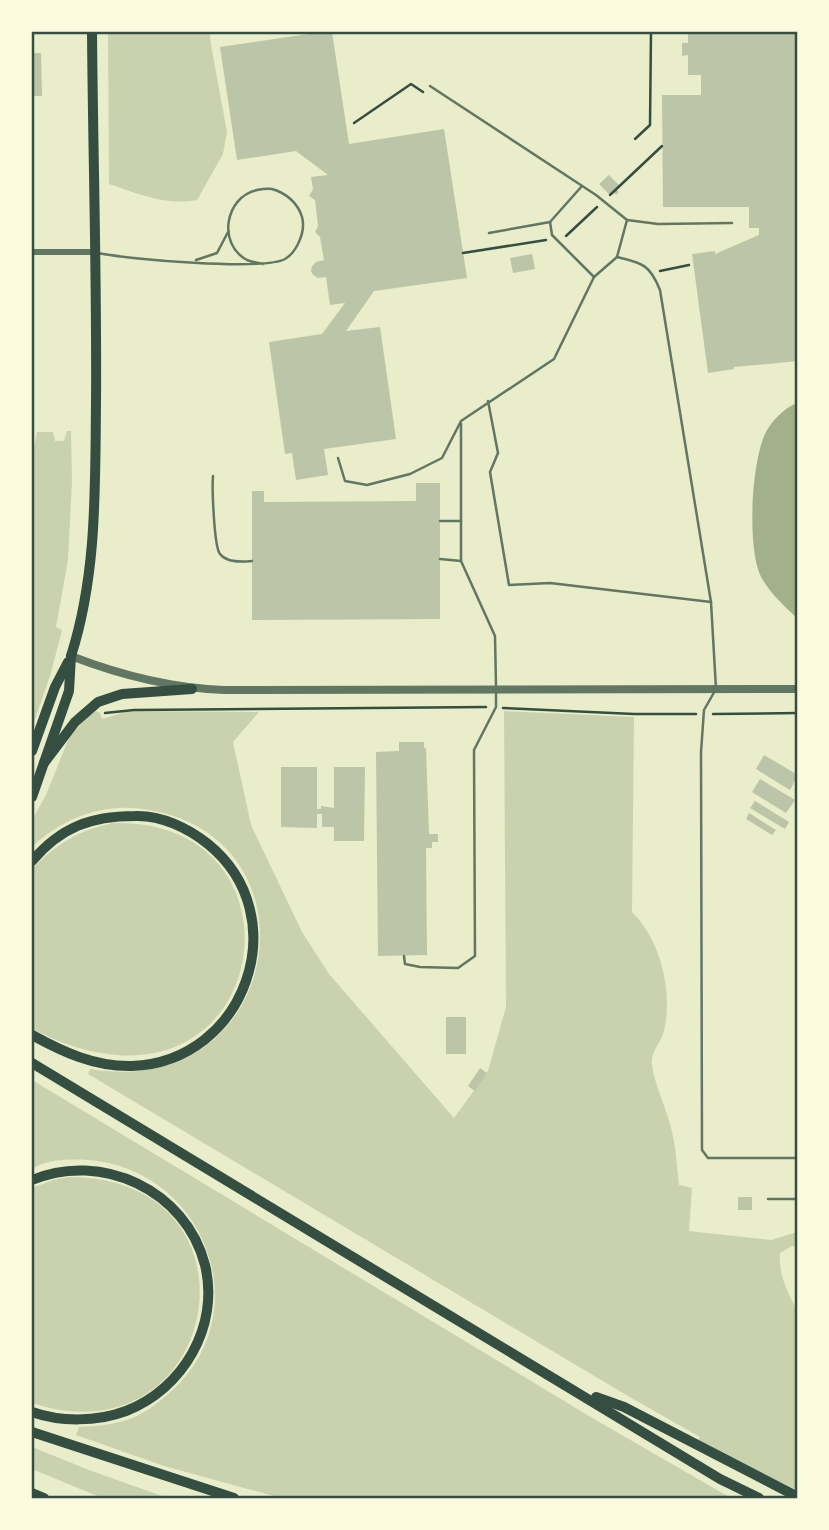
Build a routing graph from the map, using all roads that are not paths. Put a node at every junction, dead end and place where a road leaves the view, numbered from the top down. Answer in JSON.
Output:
{"nodes":[{"id":1,"x":92,"y":32,"type":"edge"},
{"id":2,"x":430,"y":86,"type":"dead end"},
{"id":3,"x":582,"y":186,"type":"junction"},
{"id":4,"x":627,"y":220,"type":"junction"},
{"id":5,"x":550,"y":222,"type":"junction"},
{"id":6,"x":732,"y":223,"type":"dead end"},
{"id":7,"x":228,"y":232,"type":"junction"},
{"id":8,"x":489,"y":233,"type":"dead end"},
{"id":9,"x":32,"y":252,"type":"edge"},
{"id":10,"x":93,"y":252,"type":"junction"},
{"id":11,"x":617,"y":257,"type":"junction"},
{"id":12,"x":193,"y":261,"type":"junction"},
{"id":13,"x":263,"y":264,"type":"junction"},
{"id":14,"x":594,"y":277,"type":"junction"},
{"id":15,"x":488,"y":401,"type":"junction"},
{"id":16,"x":461,"y":421,"type":"junction"},
{"id":17,"x":338,"y":458,"type":"dead end"},
{"id":18,"x":213,"y":476,"type":"dead end"},
{"id":19,"x":440,"y":521,"type":"dead end"},
{"id":20,"x":461,"y":521,"type":"junction"},
{"id":21,"x":440,"y":559,"type":"dead end"},
{"id":22,"x":252,"y":561,"type":"dead end"},
{"id":23,"x":461,"y":561,"type":"junction"},
{"id":24,"x":711,"y":602,"type":"junction"},
{"id":25,"x":71,"y":656,"type":"junction"},
{"id":26,"x":192,"y":689,"type":"junction"},
{"id":27,"x":716,"y":689,"type":"junction"},
{"id":28,"x":797,"y":689,"type":"edge"},
{"id":29,"x":496,"y":691,"type":"junction"},
{"id":30,"x":32,"y":751,"type":"edge"},
{"id":31,"x":44,"y":763,"type":"junction"},
{"id":32,"x":32,"y":797,"type":"edge"},
{"id":33,"x":32,"y":861,"type":"edge"},
{"id":34,"x":404,"y":956,"type":"dead end"},
{"id":35,"x":32,"y":1035,"type":"edge"},
{"id":36,"x":32,"y":1063,"type":"edge"},
{"id":37,"x":797,"y":1158,"type":"edge"},
{"id":38,"x":32,"y":1180,"type":"edge"},
{"id":39,"x":768,"y":1199,"type":"dead end"},
{"id":40,"x":797,"y":1199,"type":"edge"},
{"id":41,"x":573,"y":1389,"type":"junction"},
{"id":42,"x":32,"y":1412,"type":"edge"},
{"id":43,"x":32,"y":1432,"type":"edge"},
{"id":44,"x":32,"y":1493,"type":"edge"},
{"id":45,"x":797,"y":1497,"type":"edge"},
{"id":46,"x":44,"y":1499,"type":"edge"},
{"id":47,"x":234,"y":1499,"type":"edge"},
{"id":48,"x":759,"y":1499,"type":"edge"}],
"edges":[{"from":1,"to":10,"type":"main road"},
{"from":2,"to":3,"type":"lane"},
{"from":3,"to":4,"type":"lane"},
{"from":3,"to":5,"type":"lane"},
{"from":4,"to":6,"type":"lane"},
{"from":4,"to":11,"type":"lane"},
{"from":5,"to":8,"type":"lane"},
{"from":5,"to":14,"type":"lane"},
{"from":7,"to":12,"type":"lane"},
{"from":7,"to":13,"type":"lane"},
{"from":7,"to":13,"type":"lane"},
{"from":9,"to":10,"type":"street"},
{"from":10,"to":12,"type":"lane"},
{"from":10,"to":25,"type":"main road"},
{"from":11,"to":14,"type":"lane"},
{"from":11,"to":24,"type":"lane"},
{"from":12,"to":13,"type":"lane"},
{"from":14,"to":15,"type":"lane"},
{"from":15,"to":16,"type":"lane"},
{"from":15,"to":24,"type":"lane"},
{"from":16,"to":17,"type":"lane"},
{"from":16,"to":20,"type":"lane"},
{"from":18,"to":22,"type":"lane"},
{"from":19,"to":20,"type":"lane"},
{"from":20,"to":23,"type":"lane"},
{"from":21,"to":23,"type":"lane"},
{"from":23,"to":29,"type":"lane"},
{"from":24,"to":27,"type":"lane"},
{"from":25,"to":26,"type":"street"},
{"from":25,"to":30,"type":"highway"},
{"from":25,"to":31,"type":"highway"},
{"from":26,"to":29,"type":"street"},
{"from":26,"to":31,"type":"highway"},
{"from":27,"to":28,"type":"street"},
{"from":27,"to":29,"type":"street"},
{"from":27,"to":37,"type":"lane"},
{"from":29,"to":34,"type":"lane"},
{"from":31,"to":32,"type":"highway"},
{"from":33,"to":35,"type":"highway"},
{"from":36,"to":41,"type":"highway"},
{"from":38,"to":42,"type":"highway"},
{"from":39,"to":40,"type":"lane"},
{"from":41,"to":45,"type":"highway"},
{"from":41,"to":48,"type":"highway"},
{"from":43,"to":47,"type":"highway"},
{"from":44,"to":46,"type":"highway"}]}
